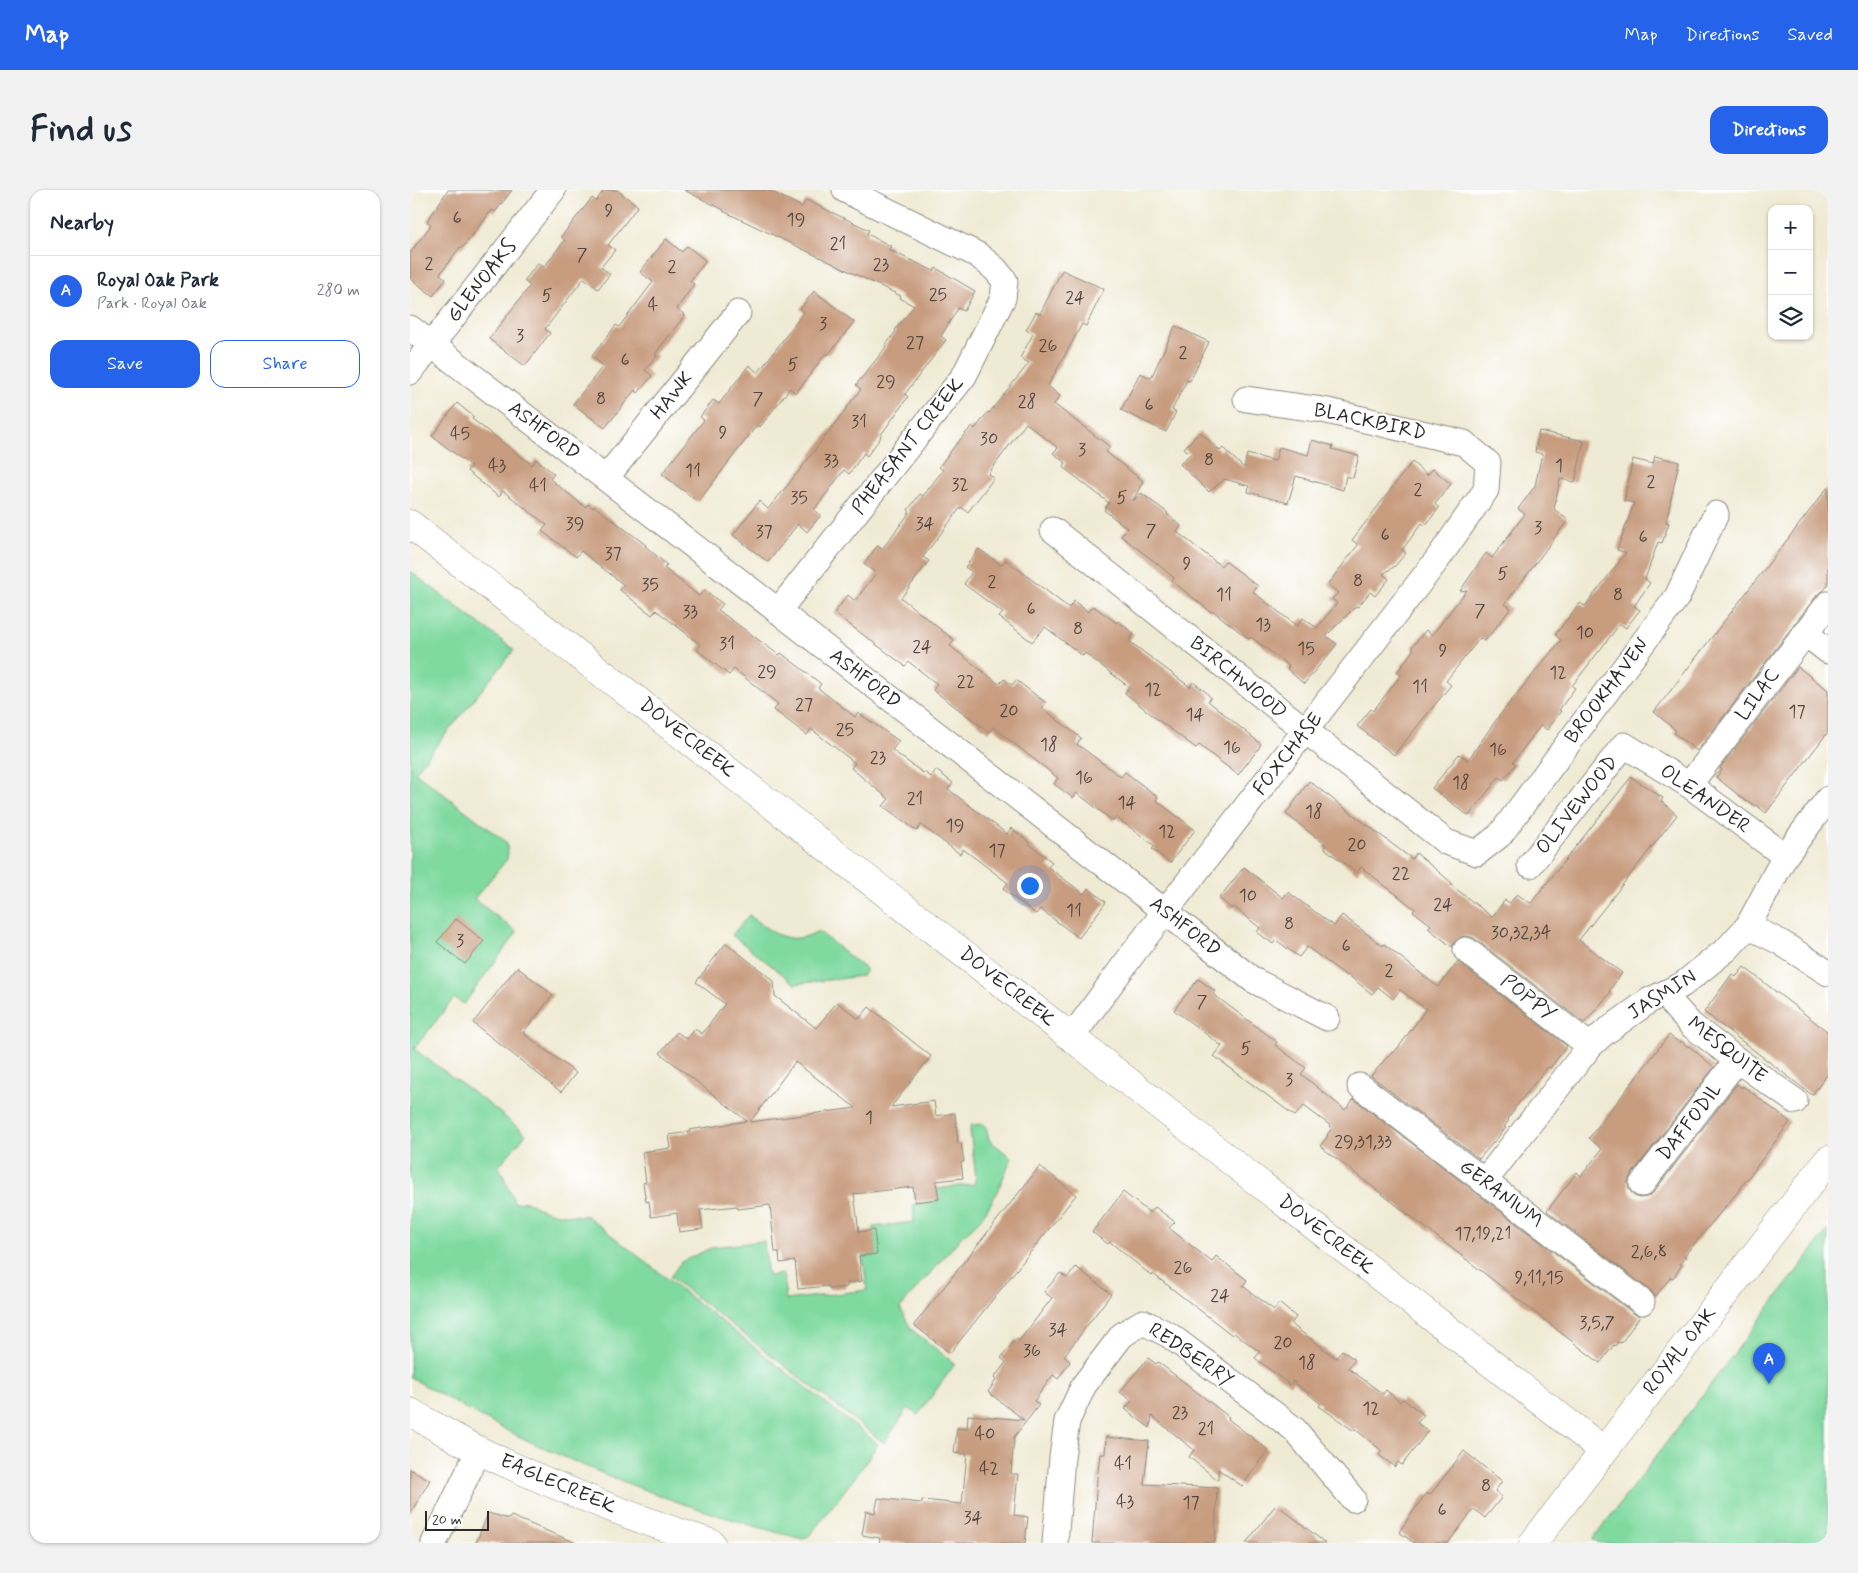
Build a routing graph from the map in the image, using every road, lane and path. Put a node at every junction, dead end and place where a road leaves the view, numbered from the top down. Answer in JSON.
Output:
{"nodes":[{"id":1,"x":553,"y":190,"type":"edge"},
{"id":2,"x":845,"y":190,"type":"edge"},
{"id":3,"x":738,"y":313,"type":"dead end"},
{"id":4,"x":410,"y":328,"type":"edge"},
{"id":5,"x":431,"y":345,"type":"junction"},
{"id":6,"x":410,"y":372,"type":"edge"},
{"id":7,"x":1246,"y":399,"type":"dead end"},
{"id":8,"x":1488,"y":462,"type":"joint"},
{"id":9,"x":606,"y":478,"type":"junction"},
{"id":10,"x":1716,"y":514,"type":"dead end"},
{"id":11,"x":410,"y":524,"type":"edge"},
{"id":12,"x":1052,"y":530,"type":"dead end"},
{"id":13,"x":1828,"y":604,"type":"edge"},
{"id":14,"x":778,"y":611,"type":"junction"},
{"id":15,"x":1805,"y":633,"type":"junction"},
{"id":16,"x":1828,"y":651,"type":"edge"},
{"id":17,"x":1306,"y":732,"type":"junction"},
{"id":18,"x":1624,"y":745,"type":"joint"},
{"id":19,"x":1689,"y":785,"type":"junction"},
{"id":20,"x":1823,"y":815,"type":"edge"},
{"id":21,"x":1477,"y":853,"type":"joint"},
{"id":22,"x":1784,"y":856,"type":"junction"},
{"id":23,"x":1530,"y":865,"type":"dead end"},
{"id":24,"x":1166,"y":912,"type":"junction"},
{"id":25,"x":1748,"y":926,"type":"junction"},
{"id":26,"x":1466,"y":950,"type":"dead end"},
{"id":27,"x":1828,"y":973,"type":"edge"},
{"id":28,"x":1667,"y":992,"type":"junction"},
{"id":29,"x":1327,"y":1018,"type":"dead end"},
{"id":30,"x":1071,"y":1038,"type":"junction"},
{"id":31,"x":1590,"y":1046,"type":"junction"},
{"id":32,"x":1737,"y":1060,"type":"junction"},
{"id":33,"x":1360,"y":1086,"type":"dead end"},
{"id":34,"x":1795,"y":1101,"type":"dead end"},
{"id":35,"x":1828,"y":1160,"type":"edge"},
{"id":36,"x":1484,"y":1182,"type":"junction"},
{"id":37,"x":1642,"y":1184,"type":"dead end"},
{"id":38,"x":1642,"y":1302,"type":"dead end"},
{"id":39,"x":410,"y":1412,"type":"edge"},
{"id":40,"x":479,"y":1450,"type":"junction"},
{"id":41,"x":1603,"y":1450,"type":"junction"},
{"id":42,"x":1353,"y":1499,"type":"dead end"},
{"id":43,"x":434,"y":1543,"type":"edge"},
{"id":44,"x":711,"y":1543,"type":"edge"},
{"id":45,"x":1055,"y":1543,"type":"edge"},
{"id":46,"x":1533,"y":1543,"type":"edge"}],
"edges":[{"from":1,"to":5,"type":"street","name":"GLENOAKS"},
{"from":2,"to":14,"type":"street","name":"PHEASANT CREEK"},
{"from":3,"to":9,"type":"street","name":"HAWK"},
{"from":4,"to":5,"type":"street","name":"ASHFORD"},
{"from":5,"to":6,"type":"street","name":"GLENOAKS"},
{"from":5,"to":9,"type":"street","name":"ASHFORD"},
{"from":7,"to":8,"type":"street","name":"BLACKBIRD"},
{"from":8,"to":17,"type":"street","name":"FOXCHASE"},
{"from":9,"to":14,"type":"street","name":"ASHFORD"},
{"from":10,"to":21,"type":"street","name":"BROOKHAVEN"},
{"from":11,"to":30,"type":"street","name":"DOVECREEK"},
{"from":12,"to":17,"type":"street","name":"BIRCHWOOD"},
{"from":13,"to":15,"type":"street","name":"LILAC"},
{"from":14,"to":24,"type":"street","name":"ASHFORD"},
{"from":15,"to":16,"type":"street"},
{"from":15,"to":19,"type":"street","name":"LILAC"},
{"from":17,"to":21,"type":"street","name":"BIRCHWOOD"},
{"from":17,"to":24,"type":"street","name":"FOXCHASE"},
{"from":18,"to":19,"type":"street","name":"OLEANDER"},
{"from":18,"to":23,"type":"street","name":"OLIVEWOOD"},
{"from":19,"to":22,"type":"street","name":"OLEANDER"},
{"from":20,"to":22,"type":"street","name":"JASMIN"},
{"from":22,"to":25,"type":"street","name":"JASMIN"},
{"from":24,"to":29,"type":"street","name":"ASHFORD"},
{"from":24,"to":30,"type":"street","name":"FOXCHASE"},
{"from":25,"to":27,"type":"street"},
{"from":25,"to":28,"type":"street","name":"JASMIN"},
{"from":26,"to":31,"type":"street","name":"POPPY"},
{"from":28,"to":31,"type":"street","name":"JASMIN"},
{"from":28,"to":32,"type":"street","name":"MESQUITE"},
{"from":30,"to":41,"type":"street","name":"DOVECREEK"},
{"from":31,"to":36,"type":"street","name":"JASMIN"},
{"from":32,"to":34,"type":"street","name":"MESQUITE"},
{"from":32,"to":37,"type":"street","name":"DAFFODIL"},
{"from":33,"to":36,"type":"street","name":"GERANIUM"},
{"from":35,"to":41,"type":"street","name":"ROYAL OAK"},
{"from":36,"to":38,"type":"street","name":"GERANIUM"},
{"from":39,"to":40,"type":"street","name":"EAGLECREEK"},
{"from":40,"to":43,"type":"street"},
{"from":40,"to":44,"type":"street","name":"EAGLECREEK"},
{"from":41,"to":46,"type":"street","name":"ROYAL OAK"},
{"from":42,"to":45,"type":"street","name":"REDBERRY"}]}
